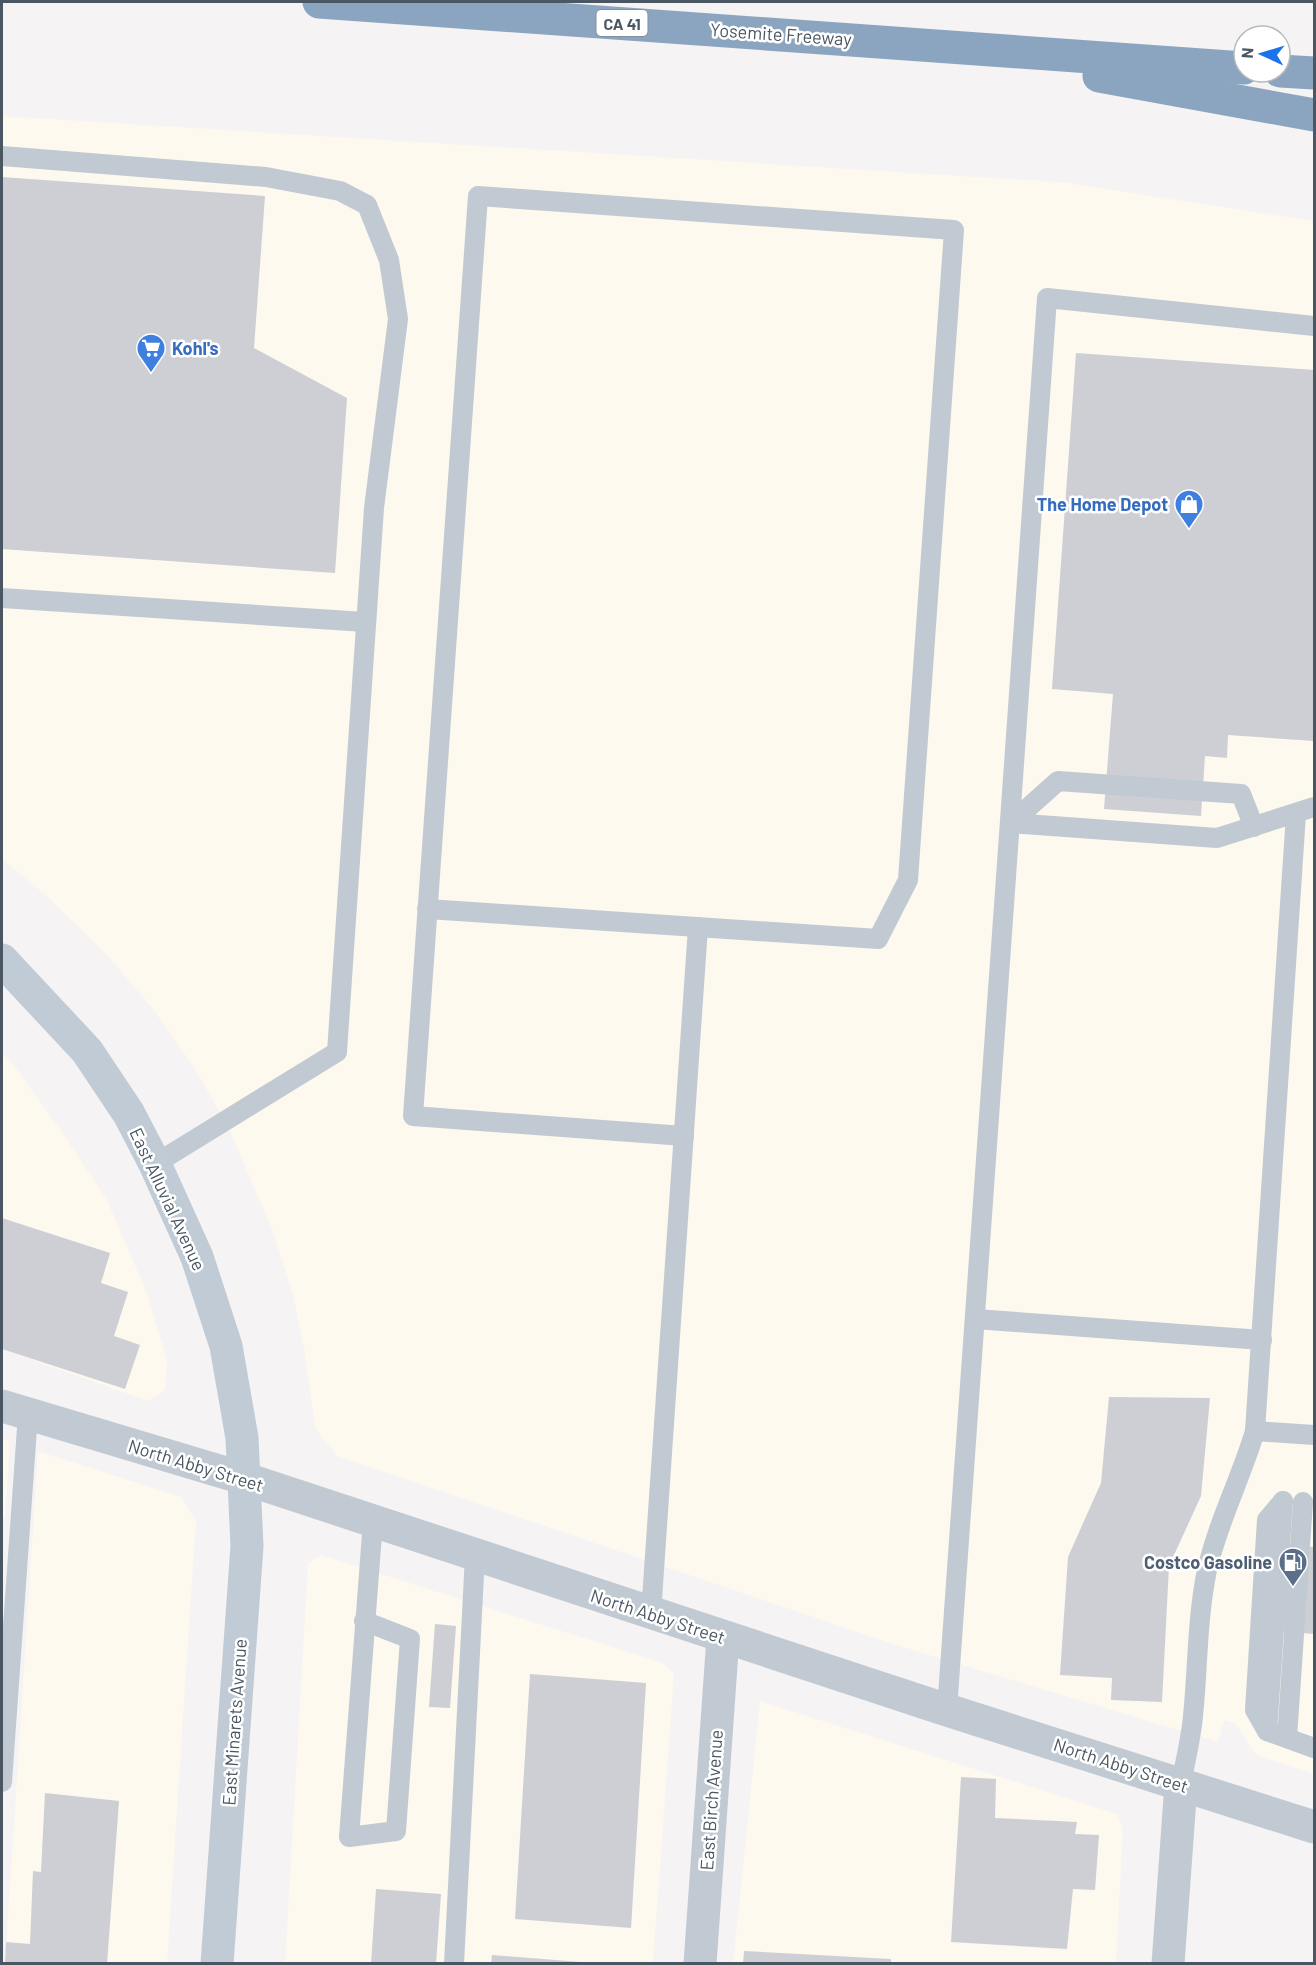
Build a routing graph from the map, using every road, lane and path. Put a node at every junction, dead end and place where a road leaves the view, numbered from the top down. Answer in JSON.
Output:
{"nodes":[{"id":1,"x":319,"y":2,"type":"edge"},
{"id":2,"x":926,"y":45,"type":"junction"},
{"id":3,"x":1232,"y":67,"type":"edge"},
{"id":4,"x":1292,"y":72,"type":"edge"},
{"id":5,"x":1314,"y":73,"type":"edge"},
{"id":6,"x":1314,"y":114,"type":"edge"},
{"id":7,"x":2,"y":156,"type":"edge"},
{"id":8,"x":1314,"y":326,"type":"edge"},
{"id":9,"x":2,"y":598,"type":"edge"},
{"id":10,"x":365,"y":622,"type":"junction"},
{"id":11,"x":1314,"y":807,"type":"edge"},
{"id":12,"x":1296,"y":814,"type":"junction"},
{"id":13,"x":1011,"y":824,"type":"junction"},
{"id":14,"x":1254,"y":827,"type":"junction"},
{"id":15,"x":428,"y":909,"type":"junction"},
{"id":16,"x":698,"y":927,"type":"junction"},
{"id":17,"x":2,"y":960,"type":"edge"},
{"id":18,"x":684,"y":1136,"type":"junction"},
{"id":19,"x":155,"y":1164,"type":"junction"},
{"id":20,"x":975,"y":1319,"type":"junction"},
{"id":21,"x":1262,"y":1340,"type":"junction"},
{"id":22,"x":15,"y":1410,"type":"edge"},
{"id":23,"x":1255,"y":1431,"type":"junction"},
{"id":24,"x":1314,"y":1435,"type":"edge"},
{"id":25,"x":246,"y":1479,"type":"junction"},
{"id":26,"x":1300,"y":1502,"type":"edge"},
{"id":27,"x":373,"y":1521,"type":"junction"},
{"id":28,"x":475,"y":1555,"type":"junction"},
{"id":29,"x":651,"y":1614,"type":"junction"},
{"id":30,"x":364,"y":1621,"type":"junction"},
{"id":31,"x":723,"y":1637,"type":"junction"},
{"id":32,"x":946,"y":1710,"type":"junction"},
{"id":33,"x":1287,"y":1738,"type":"junction"},
{"id":34,"x":1314,"y":1742,"type":"edge"},
{"id":35,"x":2,"y":1782,"type":"edge"},
{"id":36,"x":1181,"y":1784,"type":"junction"},
{"id":37,"x":1314,"y":1827,"type":"edge"},
{"id":38,"x":217,"y":1964,"type":"edge"},
{"id":39,"x":454,"y":1964,"type":"edge"},
{"id":40,"x":700,"y":1964,"type":"edge"},
{"id":41,"x":1168,"y":1964,"type":"edge"}],
"edges":[{"from":1,"to":2,"type":"highway","name":"Yosemite Freeway","number":"CA 41"},
{"from":2,"to":3,"type":"highway","name":"Yosemite Freeway","number":"CA 41"},
{"from":2,"to":6,"type":"highway"},
{"from":4,"to":5,"type":"highway"},
{"from":7,"to":10,"type":"lane"},
{"from":8,"to":13,"type":"lane"},
{"from":9,"to":10,"type":"lane"},
{"from":10,"to":19,"type":"lane"},
{"from":11,"to":12,"type":"lane"},
{"from":12,"to":14,"type":"lane"},
{"from":12,"to":21,"type":"lane"},
{"from":13,"to":14,"type":"lane"},
{"from":13,"to":14,"type":"lane"},
{"from":13,"to":20,"type":"lane"},
{"from":15,"to":16,"type":"lane"},
{"from":15,"to":16,"type":"lane"},
{"from":15,"to":18,"type":"lane"},
{"from":16,"to":18,"type":"lane"},
{"from":17,"to":19,"type":"main road","name":"East Alluvial Avenue"},
{"from":18,"to":29,"type":"lane"},
{"from":19,"to":25,"type":"main road","name":"East Alluvial Avenue"},
{"from":20,"to":21,"type":"lane"},
{"from":20,"to":32,"type":"lane"},
{"from":21,"to":23,"type":"lane"},
{"from":22,"to":25,"type":"street","name":"North Abby Street"},
{"from":22,"to":35,"type":"lane"},
{"from":23,"to":24,"type":"lane"},
{"from":23,"to":36,"type":"lane"},
{"from":25,"to":27,"type":"street","name":"North Abby Street"},
{"from":25,"to":38,"type":"main road","name":"East Minarets Avenue"},
{"from":26,"to":33,"type":"lane"},
{"from":26,"to":33,"type":"lane"},
{"from":27,"to":28,"type":"street","name":"North Abby Street"},
{"from":27,"to":30,"type":"lane"},
{"from":28,"to":29,"type":"street","name":"North Abby Street"},
{"from":28,"to":39,"type":"lane"},
{"from":29,"to":31,"type":"street","name":"North Abby Street"},
{"from":30,"to":30,"type":"lane"},
{"from":31,"to":32,"type":"street","name":"North Abby Street"},
{"from":31,"to":40,"type":"street","name":"East Birch Avenue"},
{"from":32,"to":36,"type":"street","name":"North Abby Street"},
{"from":33,"to":34,"type":"lane"},
{"from":36,"to":37,"type":"street","name":"North Abby Street"},
{"from":36,"to":41,"type":"street"}]}
